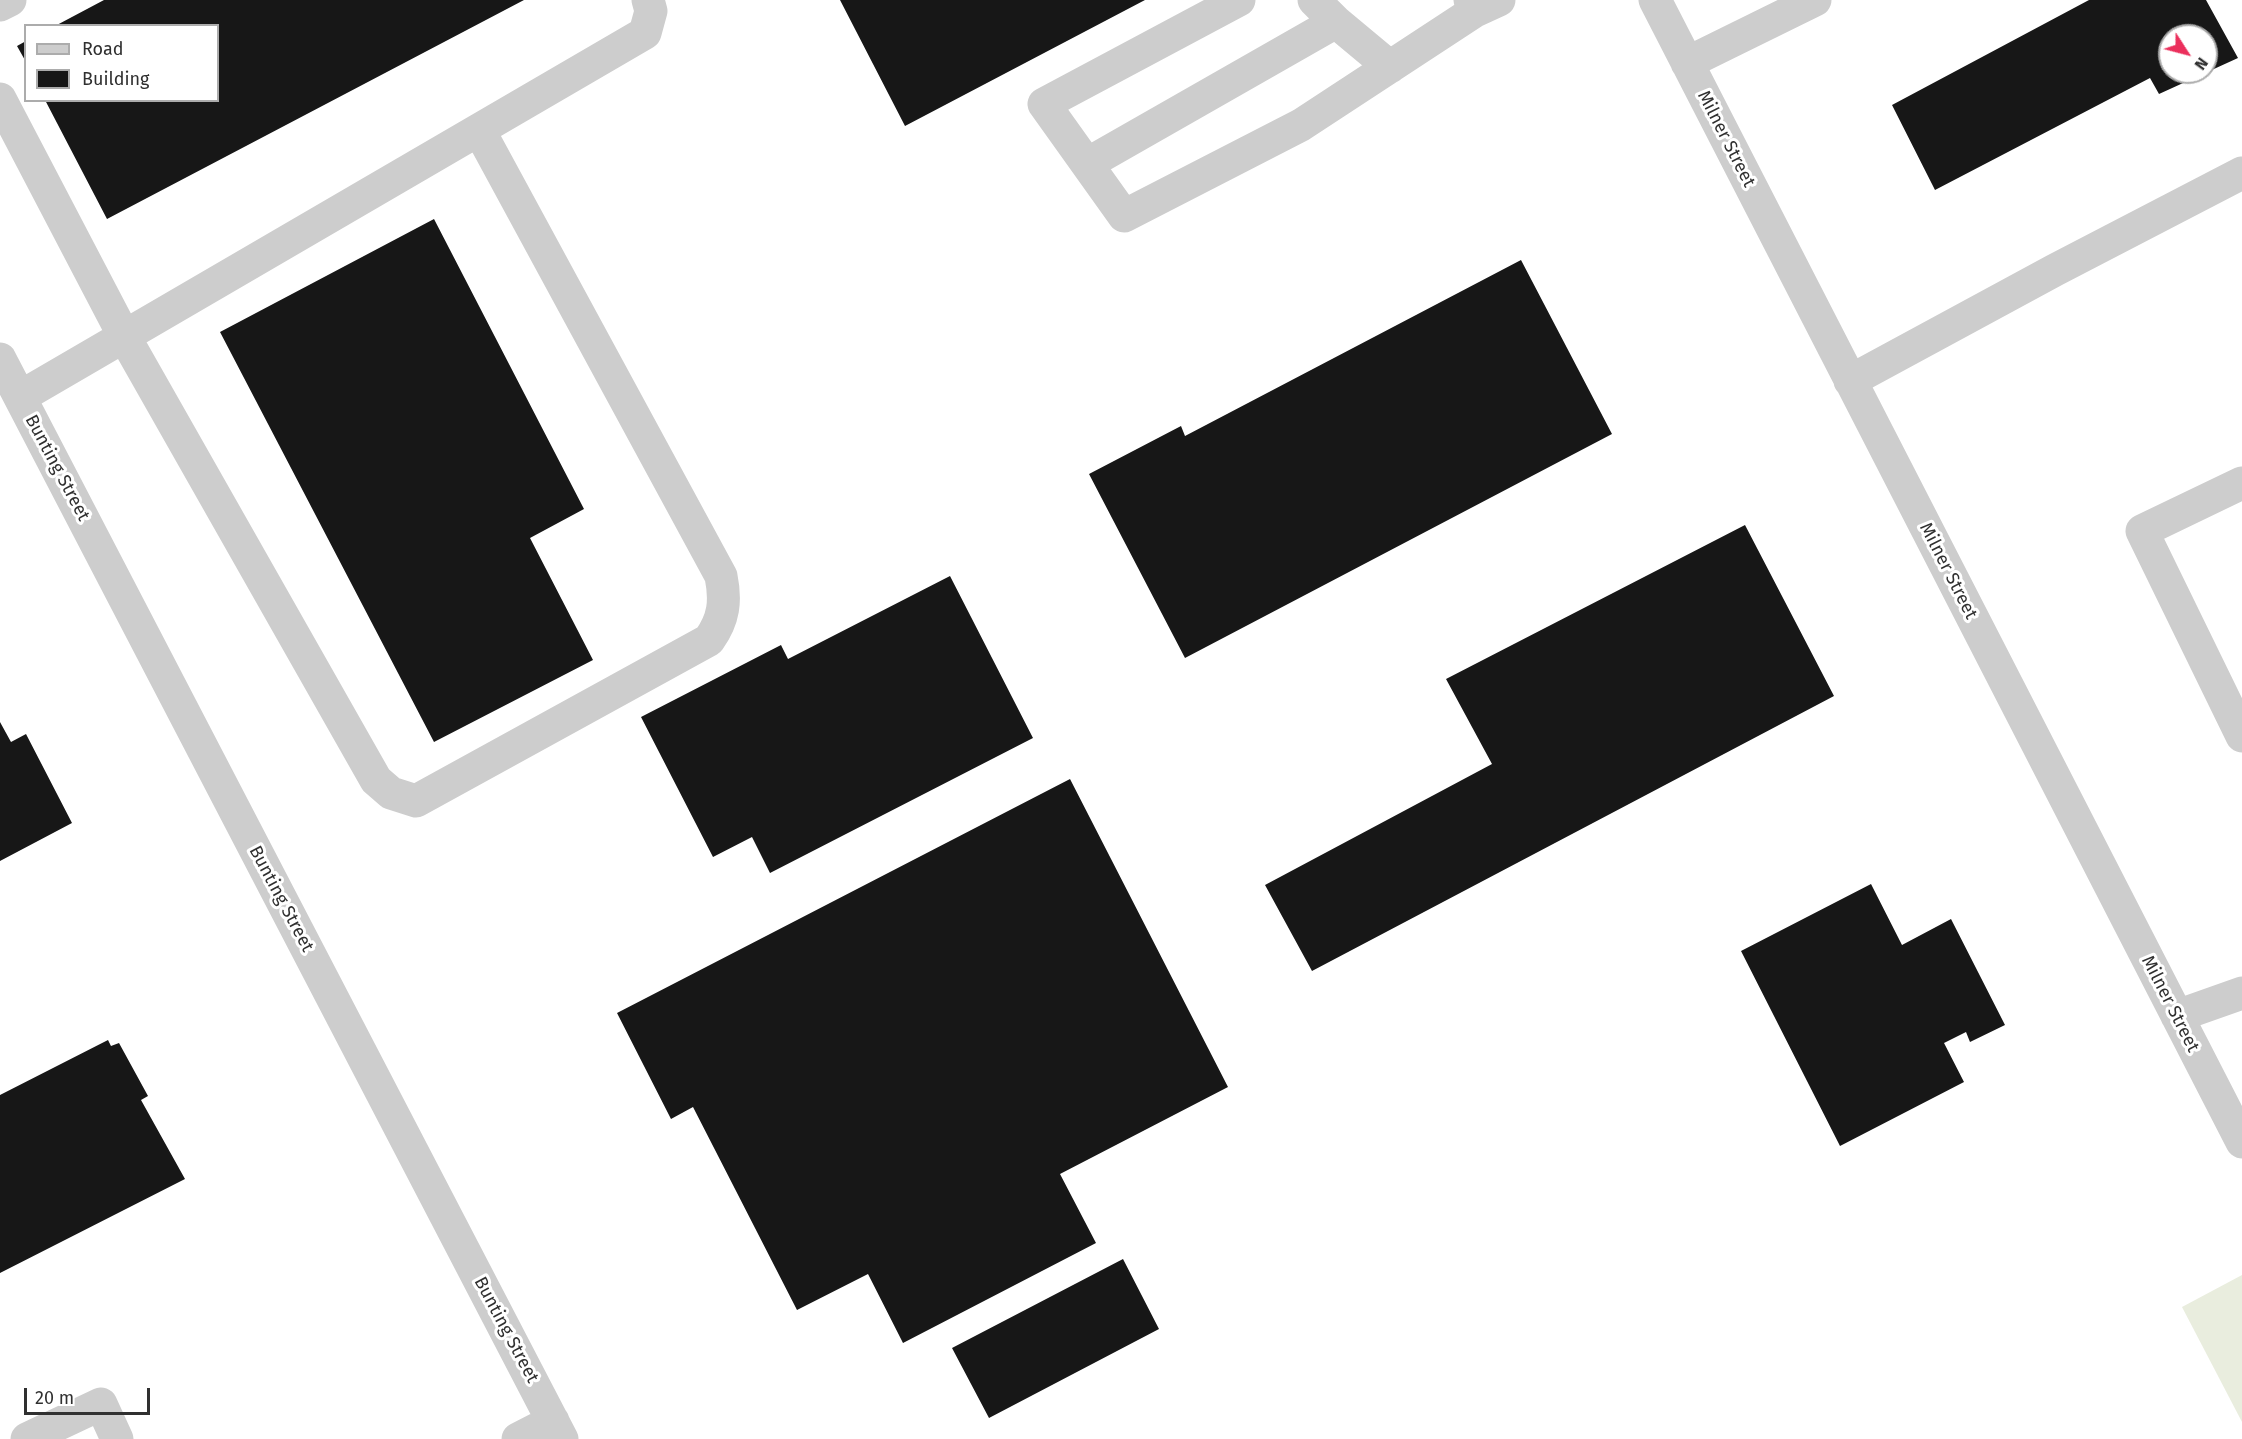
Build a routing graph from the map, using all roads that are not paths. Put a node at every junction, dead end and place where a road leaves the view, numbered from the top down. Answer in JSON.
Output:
{"nodes":[{"id":1,"x":10,"y":0,"type":"edge"},
{"id":2,"x":648,"y":0,"type":"edge"},
{"id":3,"x":1239,"y":0,"type":"edge"},
{"id":4,"x":1655,"y":0,"type":"edge"},
{"id":5,"x":1815,"y":0,"type":"edge"},
{"id":6,"x":1482,"y":4,"type":"edge"},
{"id":7,"x":0,"y":5,"type":"edge"},
{"id":8,"x":1325,"y":11,"type":"edge"},
{"id":9,"x":1687,"y":63,"type":"junction"},
{"id":10,"x":1390,"y":67,"type":"junction"},
{"id":11,"x":0,"y":99,"type":"edge"},
{"id":12,"x":479,"y":129,"type":"junction"},
{"id":13,"x":1087,"y":164,"type":"junction"},
{"id":14,"x":2242,"y":173,"type":"edge"},
{"id":15,"x":124,"y":336,"type":"junction"},
{"id":16,"x":0,"y":359,"type":"edge"},
{"id":17,"x":1850,"y":381,"type":"junction"},
{"id":18,"x":20,"y":397,"type":"junction"},
{"id":19,"x":2242,"y":483,"type":"edge"},
{"id":20,"x":2242,"y":736,"type":"edge"},
{"id":21,"x":2242,"y":993,"type":"edge"},
{"id":22,"x":2177,"y":1016,"type":"junction"},
{"id":23,"x":2242,"y":1142,"type":"edge"},
{"id":24,"x":558,"y":1430,"type":"edge"},
{"id":25,"x":27,"y":1439,"type":"edge"},
{"id":26,"x":117,"y":1439,"type":"edge"},
{"id":27,"x":518,"y":1439,"type":"edge"}],
"edges":[{"from":1,"to":7,"type":"street"},
{"from":2,"to":12,"type":"street"},
{"from":3,"to":13,"type":"street"},
{"from":4,"to":9,"type":"street","name":"Milner Street"},
{"from":5,"to":9,"type":"street"},
{"from":6,"to":10,"type":"street"},
{"from":8,"to":10,"type":"street"},
{"from":8,"to":13,"type":"street"},
{"from":9,"to":17,"type":"street","name":"Milner Street"},
{"from":10,"to":13,"type":"street"},
{"from":11,"to":15,"type":"street"},
{"from":12,"to":15,"type":"street"},
{"from":12,"to":15,"type":"street"},
{"from":14,"to":17,"type":"street"},
{"from":15,"to":18,"type":"street"},
{"from":16,"to":18,"type":"street","name":"Bunting Street"},
{"from":17,"to":22,"type":"street","name":"Milner Street"},
{"from":18,"to":24,"type":"street","name":"Bunting Street"},
{"from":19,"to":20,"type":"street"},
{"from":21,"to":22,"type":"street"},
{"from":22,"to":23,"type":"street","name":"Milner Street"},
{"from":24,"to":27,"type":"street"},
{"from":25,"to":26,"type":"street"}]}
